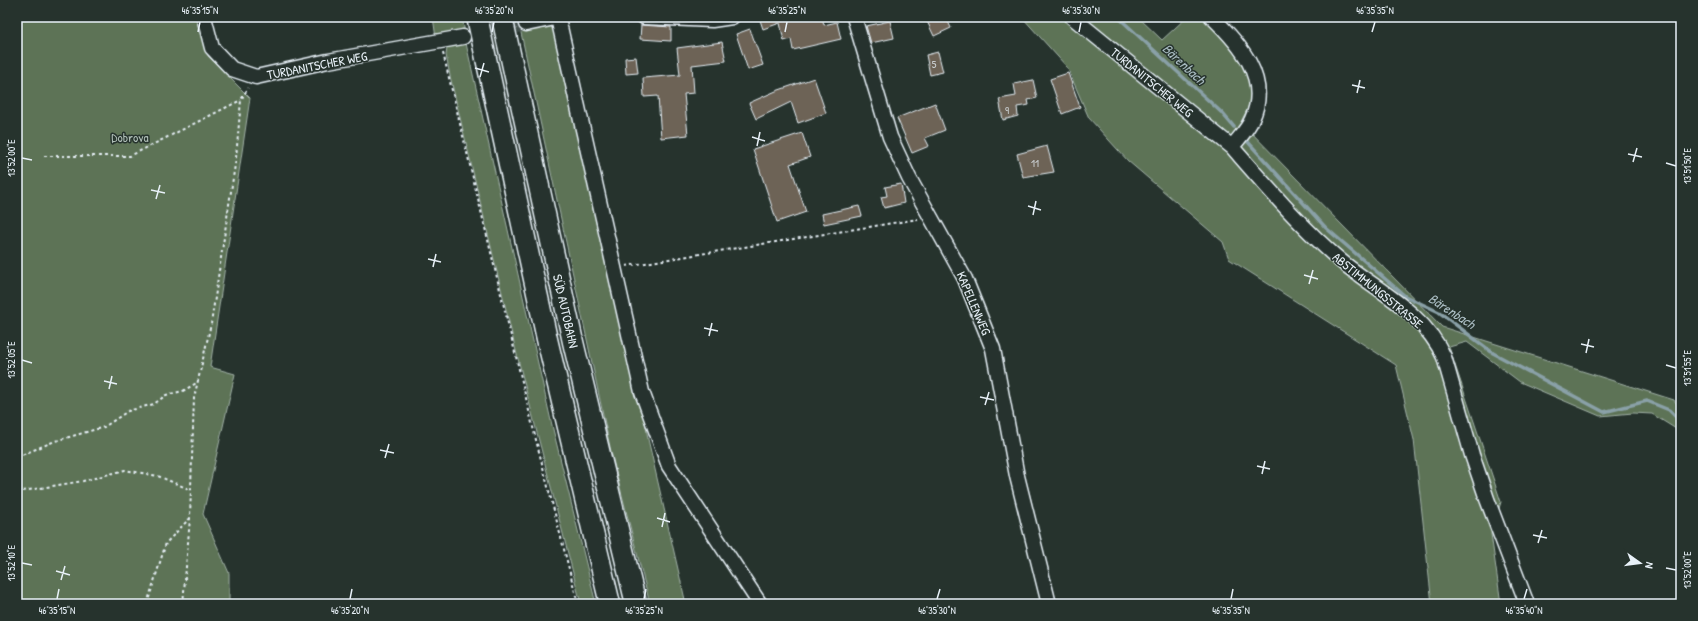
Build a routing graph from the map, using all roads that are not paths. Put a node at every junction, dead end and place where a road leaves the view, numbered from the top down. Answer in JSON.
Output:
{"nodes":[{"id":1,"x":204,"y":17,"type":"edge"},
{"id":2,"x":477,"y":17,"type":"edge"},
{"id":3,"x":502,"y":17,"type":"edge"},
{"id":4,"x":559,"y":17,"type":"edge"},
{"id":5,"x":644,"y":17,"type":"edge"},
{"id":6,"x":732,"y":17,"type":"edge"},
{"id":7,"x":854,"y":17,"type":"edge"},
{"id":8,"x":1072,"y":17,"type":"edge"},
{"id":9,"x":1212,"y":17,"type":"edge"},
{"id":10,"x":526,"y":24,"type":"tunnel mouth"},
{"id":11,"x":463,"y":37,"type":"tunnel mouth"},
{"id":12,"x":1232,"y":147,"type":"junction"},
{"id":13,"x":610,"y":604,"type":"edge"},
{"id":14,"x":636,"y":604,"type":"edge"},
{"id":15,"x":760,"y":604,"type":"edge"},
{"id":16,"x":1049,"y":604,"type":"edge"},
{"id":17,"x":1527,"y":604,"type":"edge"}],
"edges":[{"from":1,"to":11,"type":"street","name":"TURDANITSCHER WEG"},
{"from":2,"to":13,"type":"highway","name":"SÜD AUTOBAHN"},
{"from":3,"to":14,"type":"highway","name":"SÜD AUTOBAHN"},
{"from":4,"to":10,"type":"street"},
{"from":4,"to":15,"type":"street"},
{"from":5,"to":6,"type":"street"},
{"from":7,"to":16,"type":"street","name":"KAPELLENWEG"},
{"from":8,"to":12,"type":"street","name":"TURDANITSCHER WEG"},
{"from":9,"to":12,"type":"street"},
{"from":12,"to":17,"type":"street","name":"ABSTIMMUNGSSTRASSE"}]}
